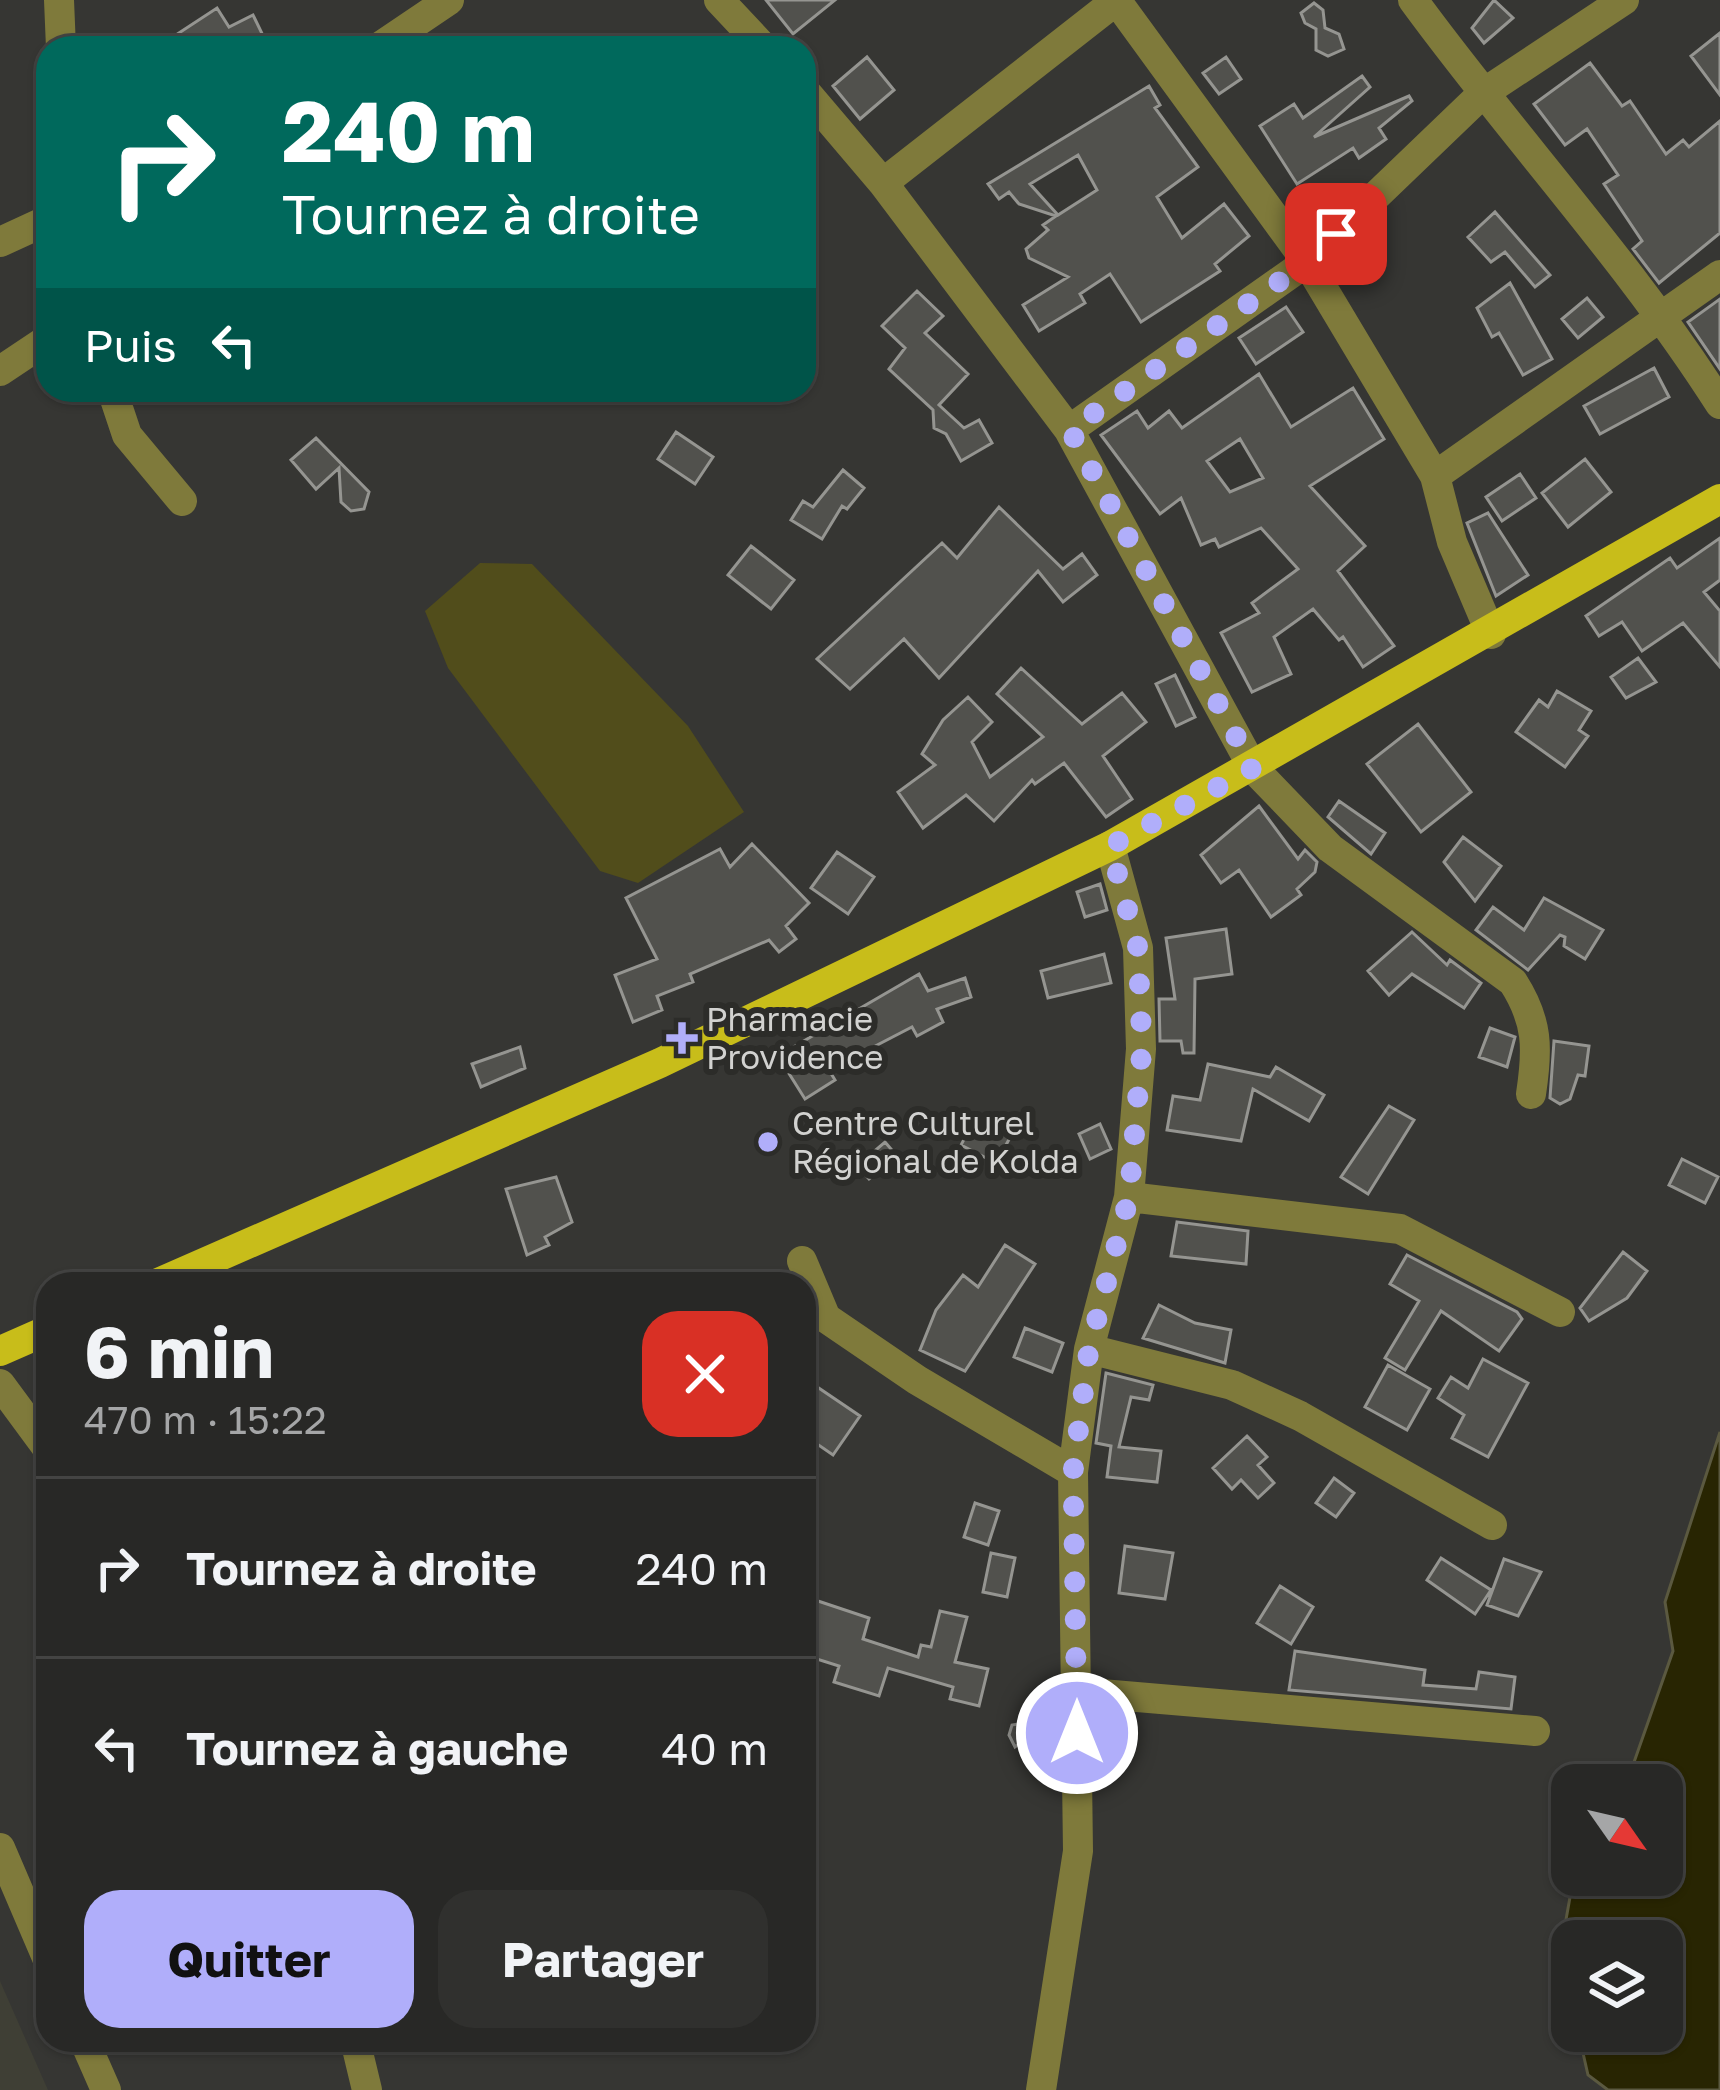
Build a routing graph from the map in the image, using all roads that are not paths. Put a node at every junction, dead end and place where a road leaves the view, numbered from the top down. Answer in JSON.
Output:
{"nodes":[{"id":1,"x":59,"y":0,"type":"edge"},
{"id":2,"x":449,"y":0,"type":"edge"},
{"id":3,"x":718,"y":0,"type":"edge"},
{"id":4,"x":1116,"y":0,"type":"edge"},
{"id":5,"x":1413,"y":0,"type":"edge"},
{"id":6,"x":1624,"y":0,"type":"edge"},
{"id":7,"x":60,"y":36,"type":"edge"},
{"id":8,"x":396,"y":36,"type":"edge"},
{"id":9,"x":752,"y":36,"type":"edge"},
{"id":10,"x":1482,"y":94,"type":"junction"},
{"id":11,"x":816,"y":104,"type":"edge"},
{"id":12,"x":883,"y":183,"type":"junction"},
{"id":13,"x":36,"y":226,"type":"edge"},
{"id":14,"x":0,"y":242,"type":"edge"},
{"id":15,"x":1307,"y":262,"type":"junction"},
{"id":16,"x":1720,"y":275,"type":"edge"},
{"id":17,"x":1664,"y":316,"type":"junction"},
{"id":18,"x":36,"y":347,"type":"edge"},
{"id":19,"x":0,"y":371,"type":"edge"},
{"id":20,"x":116,"y":402,"type":"edge"},
{"id":21,"x":1720,"y":404,"type":"edge"},
{"id":22,"x":1070,"y":430,"type":"junction"},
{"id":23,"x":1435,"y":476,"type":"junction"},
{"id":24,"x":1720,"y":500,"type":"edge"},
{"id":25,"x":182,"y":501,"type":"dead end"},
{"id":26,"x":1491,"y":634,"type":"junction"},
{"id":27,"x":1253,"y":768,"type":"junction"},
{"id":28,"x":1110,"y":846,"type":"junction"},
{"id":29,"x":1531,"y":1094,"type":"dead end"},
{"id":30,"x":1129,"y":1197,"type":"junction"},
{"id":31,"x":802,"y":1261,"type":"dead end"},
{"id":32,"x":183,"y":1272,"type":"edge"},
{"id":33,"x":807,"y":1272,"type":"edge"},
{"id":34,"x":816,"y":1294,"type":"edge"},
{"id":35,"x":1560,"y":1312,"type":"dead end"},
{"id":36,"x":36,"y":1335,"type":"edge"},
{"id":37,"x":1089,"y":1349,"type":"junction"},
{"id":38,"x":0,"y":1351,"type":"edge"},
{"id":39,"x":0,"y":1384,"type":"edge"},
{"id":40,"x":36,"y":1432,"type":"edge"},
{"id":41,"x":1073,"y":1472,"type":"junction"},
{"id":42,"x":1492,"y":1525,"type":"dead end"},
{"id":43,"x":1078,"y":1692,"type":"junction"},
{"id":44,"x":1535,"y":1731,"type":"dead end"},
{"id":45,"x":0,"y":1848,"type":"edge"},
{"id":46,"x":36,"y":1932,"type":"edge"},
{"id":47,"x":89,"y":2052,"type":"edge"},
{"id":48,"x":358,"y":2052,"type":"edge"},
{"id":49,"x":106,"y":2090,"type":"edge"},
{"id":50,"x":367,"y":2090,"type":"edge"},
{"id":51,"x":1041,"y":2090,"type":"edge"}],
"edges":[{"from":1,"to":7,"type":"street"},
{"from":2,"to":8,"type":"street"},
{"from":3,"to":9,"type":"street"},
{"from":4,"to":12,"type":"street"},
{"from":4,"to":15,"type":"street"},
{"from":5,"to":10,"type":"street"},
{"from":6,"to":10,"type":"street"},
{"from":10,"to":15,"type":"street"},
{"from":10,"to":17,"type":"street"},
{"from":11,"to":12,"type":"street"},
{"from":12,"to":22,"type":"street"},
{"from":13,"to":14,"type":"street"},
{"from":15,"to":22,"type":"street"},
{"from":15,"to":23,"type":"street"},
{"from":16,"to":17,"type":"street"},
{"from":17,"to":21,"type":"street"},
{"from":17,"to":23,"type":"street"},
{"from":18,"to":19,"type":"street"},
{"from":20,"to":25,"type":"street"},
{"from":22,"to":27,"type":"street"},
{"from":23,"to":26,"type":"street"},
{"from":24,"to":26,"type":"main road"},
{"from":26,"to":27,"type":"main road"},
{"from":27,"to":28,"type":"main road"},
{"from":27,"to":29,"type":"street"},
{"from":28,"to":30,"type":"street"},
{"from":28,"to":32,"type":"main road"},
{"from":30,"to":35,"type":"street"},
{"from":30,"to":37,"type":"street"},
{"from":31,"to":33,"type":"street"},
{"from":34,"to":41,"type":"street"},
{"from":36,"to":38,"type":"main road"},
{"from":37,"to":41,"type":"street"},
{"from":37,"to":42,"type":"street"},
{"from":39,"to":40,"type":"street"},
{"from":41,"to":43,"type":"street"},
{"from":43,"to":44,"type":"street"},
{"from":43,"to":51,"type":"street"},
{"from":45,"to":46,"type":"street"},
{"from":47,"to":49,"type":"street"},
{"from":48,"to":50,"type":"street"}]}
